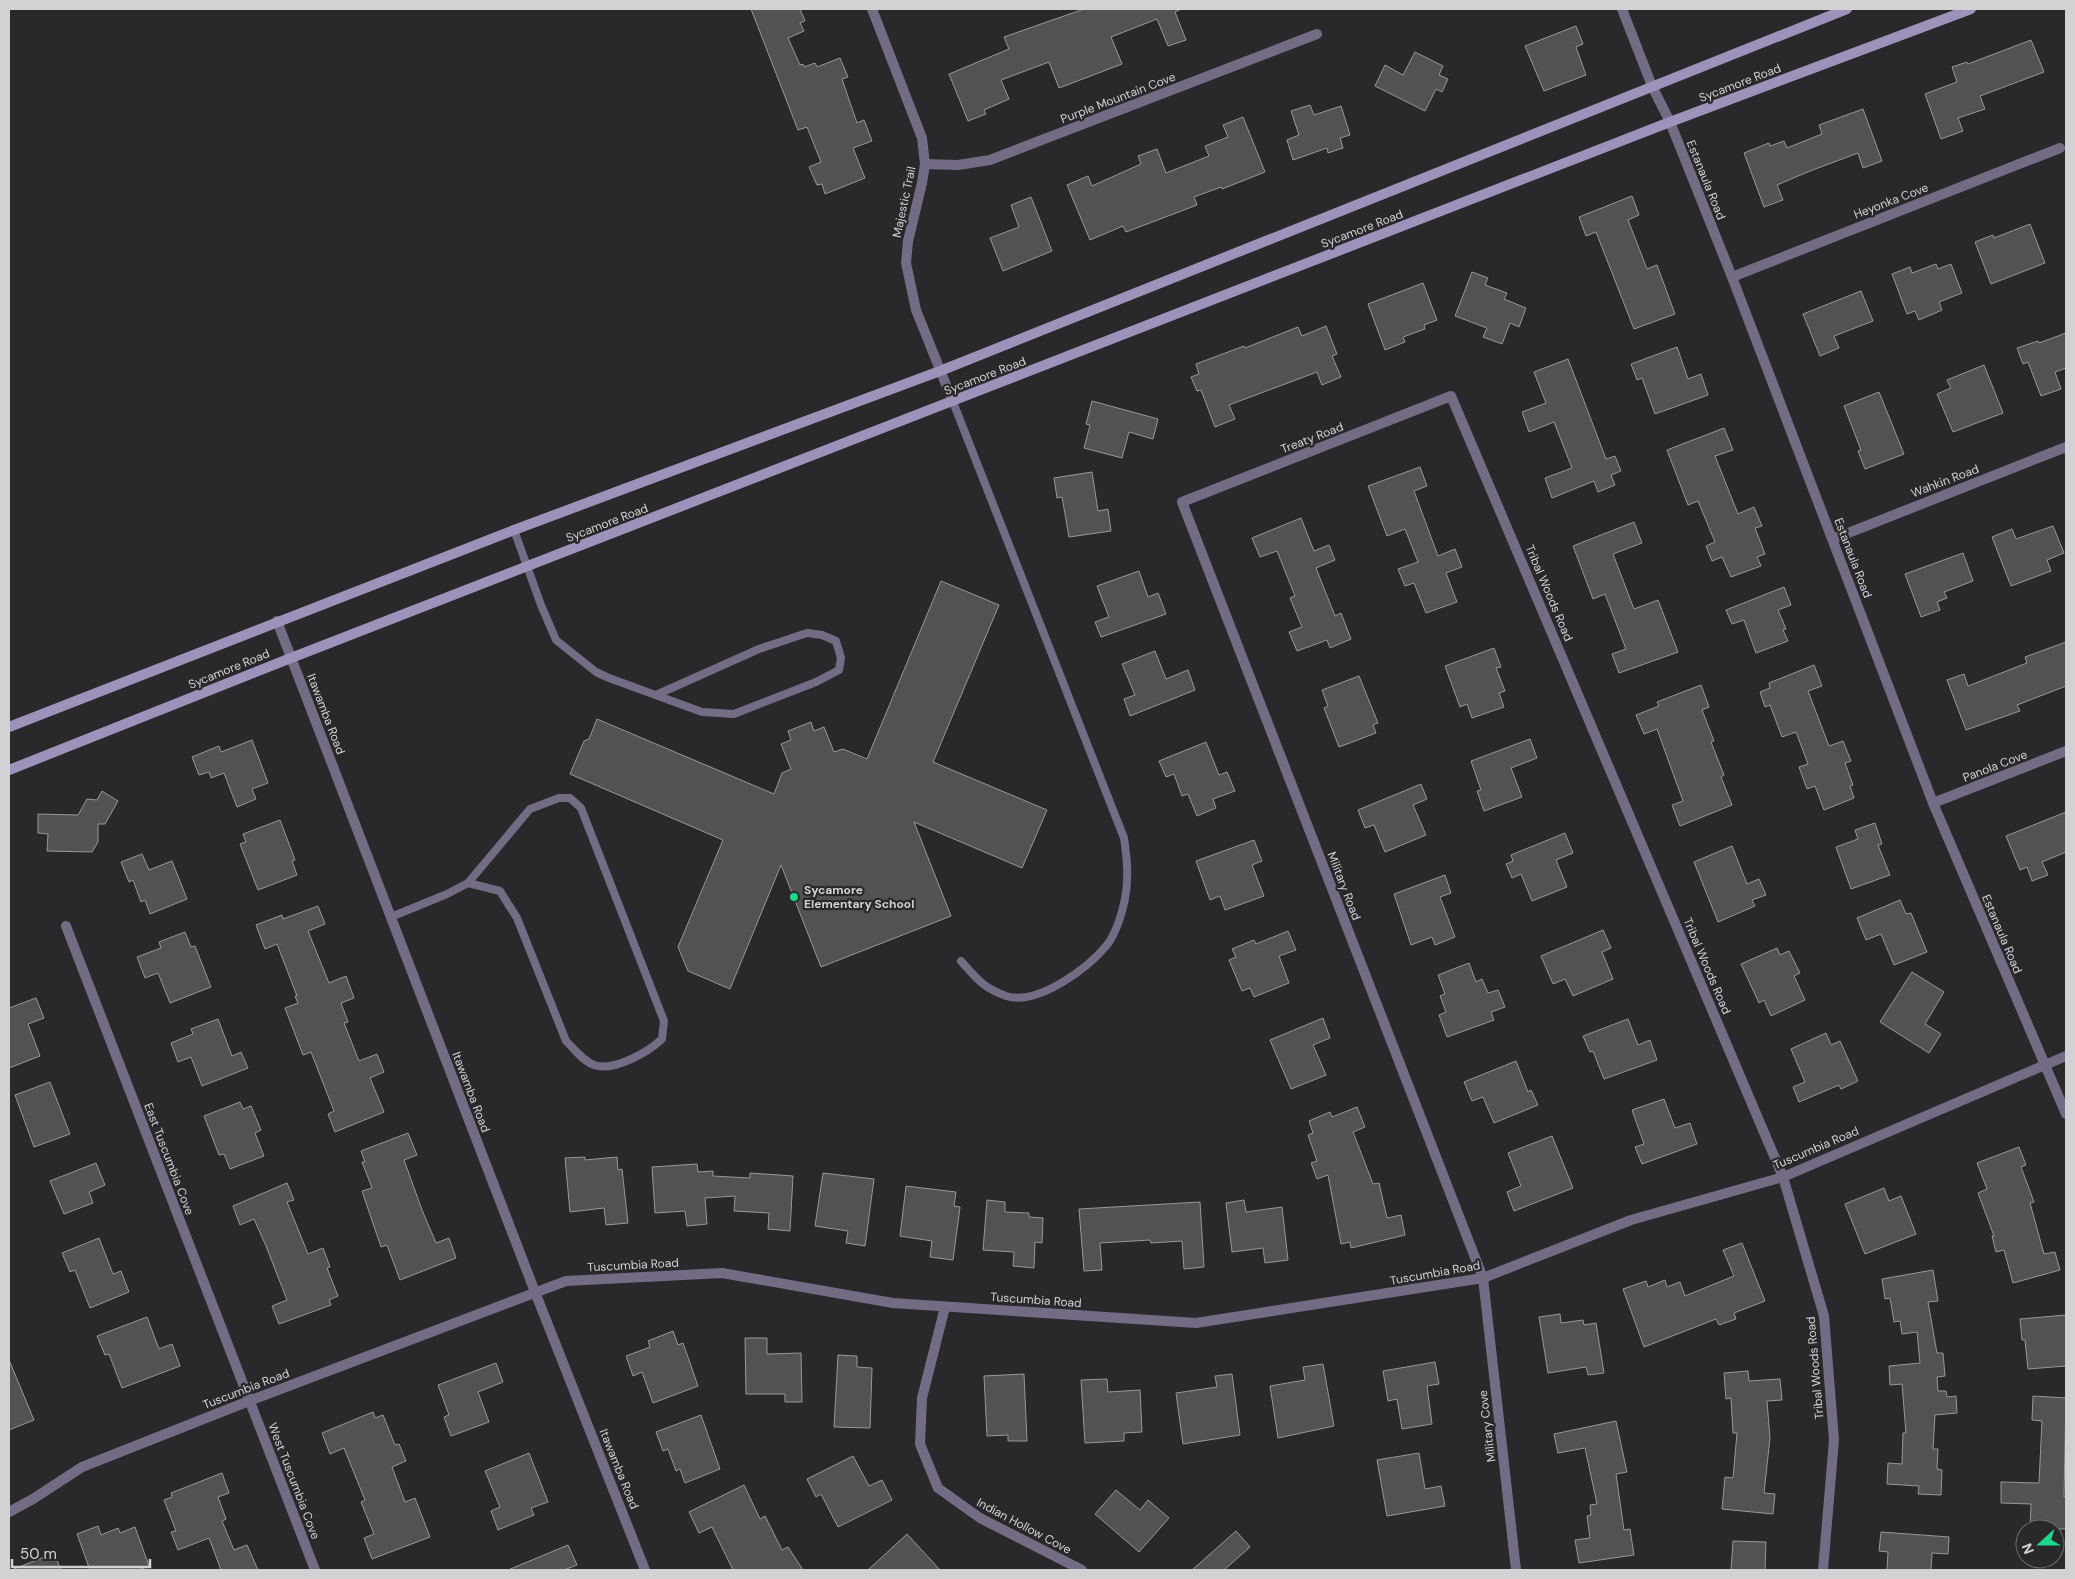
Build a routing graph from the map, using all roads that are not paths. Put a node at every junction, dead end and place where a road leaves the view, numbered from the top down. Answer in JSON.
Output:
{"nodes":[{"id":1,"x":872,"y":9,"type":"edge"},
{"id":2,"x":1622,"y":9,"type":"edge"},
{"id":3,"x":1847,"y":9,"type":"edge"},
{"id":4,"x":1971,"y":9,"type":"edge"},
{"id":5,"x":1317,"y":34,"type":"dead end"},
{"id":6,"x":1652,"y":86,"type":"junction"},
{"id":7,"x":1670,"y":122,"type":"junction"},
{"id":8,"x":2060,"y":148,"type":"dead end"},
{"id":9,"x":924,"y":164,"type":"junction"},
{"id":10,"x":1732,"y":277,"type":"junction"},
{"id":11,"x":940,"y":371,"type":"junction"},
{"id":12,"x":1451,"y":396,"type":"joint"},
{"id":13,"x":953,"y":402,"type":"junction"},
{"id":14,"x":2066,"y":447,"type":"edge"},
{"id":15,"x":1182,"y":502,"type":"joint"},
{"id":16,"x":514,"y":530,"type":"junction"},
{"id":17,"x":1833,"y":539,"type":"junction"},
{"id":18,"x":528,"y":567,"type":"junction"},
{"id":19,"x":278,"y":621,"type":"junction"},
{"id":20,"x":291,"y":658,"type":"junction"},
{"id":21,"x":656,"y":695,"type":"junction"},
{"id":22,"x":9,"y":727,"type":"edge"},
{"id":23,"x":2066,"y":751,"type":"edge"},
{"id":24,"x":9,"y":770,"type":"edge"},
{"id":25,"x":1933,"y":803,"type":"junction"},
{"id":26,"x":468,"y":883,"type":"junction"},
{"id":27,"x":391,"y":917,"type":"junction"},
{"id":28,"x":66,"y":926,"type":"dead end"},
{"id":29,"x":962,"y":961,"type":"dead end"},
{"id":30,"x":2066,"y":1056,"type":"edge"},
{"id":31,"x":2044,"y":1064,"type":"junction"},
{"id":32,"x":2066,"y":1114,"type":"edge"},
{"id":33,"x":1783,"y":1177,"type":"junction"},
{"id":34,"x":1483,"y":1278,"type":"junction"},
{"id":35,"x":535,"y":1292,"type":"junction"},
{"id":36,"x":945,"y":1307,"type":"junction"},
{"id":37,"x":249,"y":1401,"type":"junction"},
{"id":38,"x":9,"y":1512,"type":"edge"},
{"id":39,"x":315,"y":1570,"type":"edge"},
{"id":40,"x":645,"y":1570,"type":"edge"},
{"id":41,"x":1082,"y":1570,"type":"edge"},
{"id":42,"x":1516,"y":1570,"type":"edge"},
{"id":43,"x":1823,"y":1570,"type":"edge"}],
"edges":[{"from":1,"to":9,"type":"street","name":"Majestic Trail"},
{"from":2,"to":6,"type":"street","name":"Estanaula Road"},
{"from":3,"to":6,"type":"street","name":"Sycamore Road"},
{"from":4,"to":7,"type":"street","name":"Sycamore Road"},
{"from":5,"to":9,"type":"street","name":"Purple Mountain Cove"},
{"from":6,"to":7,"type":"street","name":"Estanaula Road"},
{"from":6,"to":11,"type":"street","name":"Sycamore Road"},
{"from":7,"to":10,"type":"street","name":"Estanaula Road"},
{"from":7,"to":13,"type":"street","name":"Sycamore Road"},
{"from":8,"to":10,"type":"street","name":"Heyonka Cove"},
{"from":9,"to":11,"type":"street","name":"Majestic Trail"},
{"from":10,"to":17,"type":"street","name":"Estanaula Road"},
{"from":11,"to":13,"type":"street","name":"Majestic Trail"},
{"from":11,"to":16,"type":"street","name":"Sycamore Road"},
{"from":12,"to":15,"type":"street","name":"Treaty Road"},
{"from":12,"to":33,"type":"street","name":"Tribal Woods Road"},
{"from":13,"to":18,"type":"street","name":"Sycamore Road"},
{"from":13,"to":29,"type":"lane"},
{"from":14,"to":17,"type":"street","name":"Wahkin Road"},
{"from":15,"to":34,"type":"street","name":"Military Road"},
{"from":16,"to":18,"type":"lane"},
{"from":16,"to":19,"type":"street","name":"Sycamore Road"},
{"from":17,"to":25,"type":"street","name":"Estanaula Road"},
{"from":18,"to":20,"type":"street","name":"Sycamore Road"},
{"from":18,"to":21,"type":"lane"},
{"from":19,"to":20,"type":"street","name":"Itawamba Road"},
{"from":19,"to":22,"type":"street","name":"Sycamore Road"},
{"from":20,"to":24,"type":"street","name":"Sycamore Road"},
{"from":20,"to":27,"type":"street","name":"Itawamba Road"},
{"from":21,"to":21,"type":"lane"},
{"from":23,"to":25,"type":"street","name":"Panola Cove"},
{"from":25,"to":31,"type":"street","name":"Estanaula Road"},
{"from":26,"to":26,"type":"lane"},
{"from":26,"to":27,"type":"lane"},
{"from":27,"to":35,"type":"street","name":"Itawamba Road"},
{"from":28,"to":37,"type":"street","name":"East Tuscumbia Cove"},
{"from":30,"to":31,"type":"street","name":"Tuscumbia Road"},
{"from":31,"to":32,"type":"street","name":"Estanaula Road"},
{"from":31,"to":33,"type":"street","name":"Tuscumbia Road"},
{"from":33,"to":34,"type":"street","name":"Tuscumbia Road"},
{"from":33,"to":43,"type":"street","name":"Tribal Woods Road"},
{"from":34,"to":36,"type":"street","name":"Tuscumbia Road"},
{"from":34,"to":42,"type":"street","name":"Military Cove"},
{"from":35,"to":36,"type":"street","name":"Tuscumbia Road"},
{"from":35,"to":37,"type":"street","name":"Tuscumbia Road"},
{"from":35,"to":40,"type":"street","name":"Itawamba Road"},
{"from":36,"to":41,"type":"street","name":"Indian Hollow Cove"},
{"from":37,"to":38,"type":"street","name":"Tuscumbia Road"},
{"from":37,"to":39,"type":"street","name":"West Tuscumbia Cove"}]}
